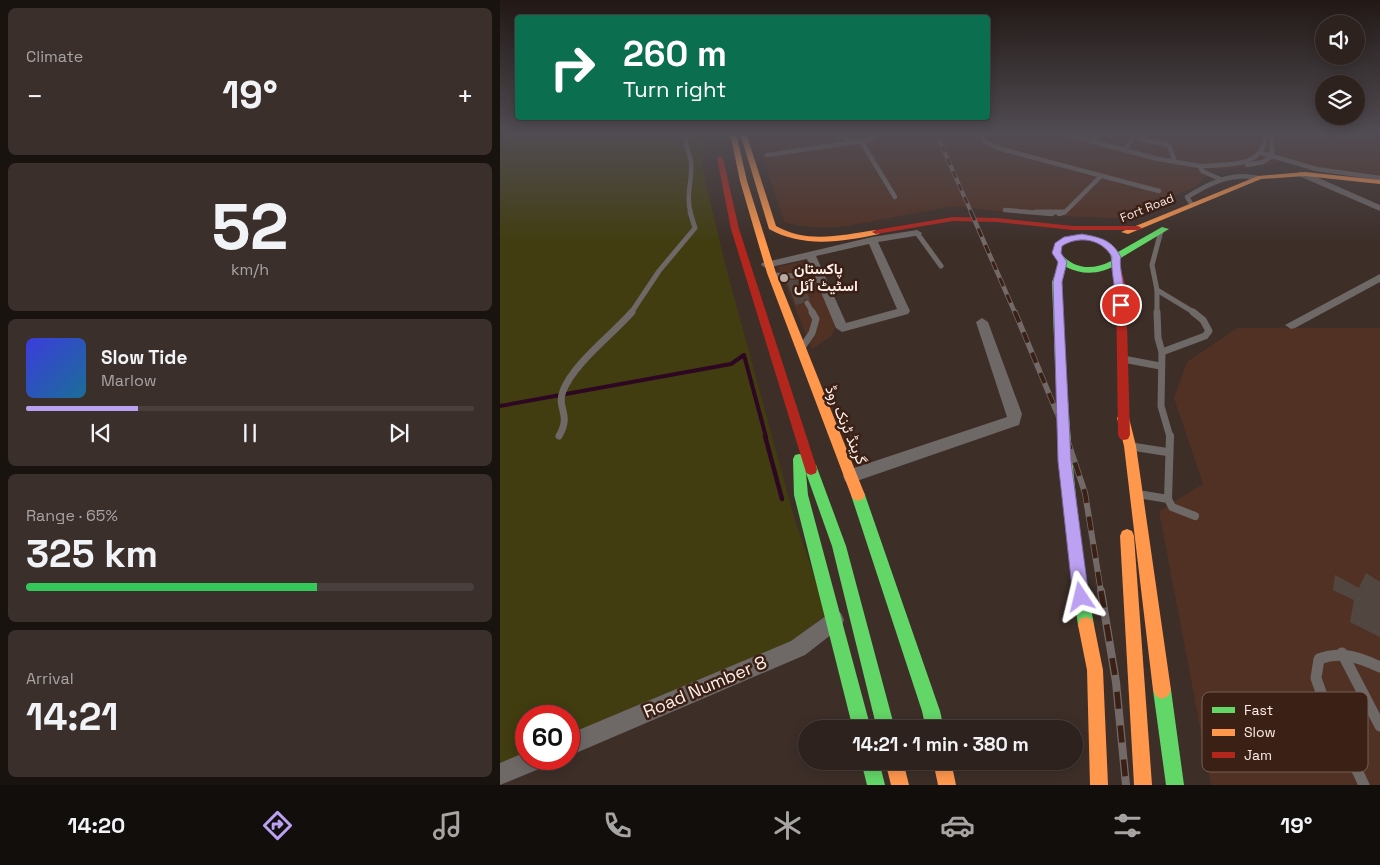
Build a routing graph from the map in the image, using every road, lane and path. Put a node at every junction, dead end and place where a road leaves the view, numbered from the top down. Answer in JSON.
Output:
{"nodes":[{"id":1,"x":690,"y":170,"type":"edge"},
{"id":2,"x":724,"y":170,"type":"edge"},
{"id":3,"x":741,"y":170,"type":"edge"},
{"id":4,"x":753,"y":170,"type":"edge"},
{"id":5,"x":877,"y":170,"type":"edge"},
{"id":6,"x":1077,"y":170,"type":"edge"},
{"id":7,"x":1201,"y":170,"type":"edge"},
{"id":8,"x":1321,"y":170,"type":"edge"},
{"id":9,"x":1302,"y":174,"type":"junction"},
{"id":10,"x":1101,"y":176,"type":"junction"},
{"id":11,"x":1258,"y":178,"type":"junction"},
{"id":12,"x":1380,"y":178,"type":"edge"},
{"id":13,"x":1220,"y":179,"type":"junction"},
{"id":14,"x":1315,"y":180,"type":"junction"},
{"id":15,"x":1380,"y":182,"type":"edge"},
{"id":16,"x":1380,"y":187,"type":"edge"},
{"id":17,"x":1158,"y":191,"type":"dead end"},
{"id":18,"x":896,"y":197,"type":"dead end"},
{"id":19,"x":1380,"y":208,"type":"edge"},
{"id":20,"x":1005,"y":210,"type":"dead end"},
{"id":21,"x":1194,"y":211,"type":"junction"},
{"id":22,"x":998,"y":220,"type":"junction"},
{"id":23,"x":1178,"y":224,"type":"dead end"},
{"id":24,"x":1138,"y":228,"type":"junction"},
{"id":25,"x":1161,"y":231,"type":"junction"},
{"id":26,"x":917,"y":233,"type":"joint"},
{"id":27,"x":1145,"y":239,"type":"junction"},
{"id":28,"x":872,"y":240,"type":"junction"},
{"id":29,"x":1098,"y":240,"type":"junction"},
{"id":30,"x":1062,"y":241,"type":"junction"},
{"id":31,"x":810,"y":254,"type":"junction"},
{"id":32,"x":1116,"y":260,"type":"junction"},
{"id":33,"x":1063,"y":262,"type":"junction"},
{"id":34,"x":941,"y":266,"type":"dead end"},
{"id":35,"x":768,"y":271,"type":"junction"},
{"id":36,"x":794,"y":276,"type":"dead end"},
{"id":37,"x":1380,"y":277,"type":"edge"},
{"id":38,"x":1121,"y":287,"type":"junction"},
{"id":39,"x":1157,"y":290,"type":"junction"},
{"id":40,"x":807,"y":302,"type":"dead end"},
{"id":41,"x":982,"y":322,"type":"dead end"},
{"id":42,"x":1291,"y":325,"type":"dead end"},
{"id":43,"x":799,"y":351,"type":"junction"},
{"id":44,"x":1162,"y":352,"type":"junction"},
{"id":45,"x":1122,"y":359,"type":"junction"},
{"id":46,"x":1160,"y":366,"type":"junction"},
{"id":47,"x":813,"y":404,"type":"junction"},
{"id":48,"x":792,"y":412,"type":"junction"},
{"id":49,"x":1123,"y":418,"type":"junction"},
{"id":50,"x":797,"y":430,"type":"junction"},
{"id":51,"x":559,"y":436,"type":"dead end"},
{"id":52,"x":1130,"y":446,"type":"junction"},
{"id":53,"x":1167,"y":452,"type":"junction"},
{"id":54,"x":851,"y":476,"type":"junction"},
{"id":55,"x":1136,"y":494,"type":"junction"},
{"id":56,"x":1168,"y":499,"type":"junction"},
{"id":57,"x":1126,"y":503,"type":"dead end"},
{"id":58,"x":1195,"y":516,"type":"dead end"},
{"id":59,"x":1126,"y":522,"type":"dead end"},
{"id":60,"x":835,"y":620,"type":"junction"},
{"id":61,"x":1342,"y":653,"type":"junction"},
{"id":62,"x":1380,"y":668,"type":"edge"},
{"id":63,"x":1320,"y":692,"type":"edge"},
{"id":64,"x":1362,"y":692,"type":"edge"},
{"id":65,"x":1368,"y":703,"type":"edge"},
{"id":66,"x":860,"y":720,"type":"edge"},
{"id":67,"x":884,"y":720,"type":"edge"},
{"id":68,"x":933,"y":720,"type":"edge"},
{"id":69,"x":1380,"y":726,"type":"edge"},
{"id":70,"x":580,"y":740,"type":"edge"},
{"id":71,"x":515,"y":768,"type":"edge"},
{"id":72,"x":872,"y":770,"type":"edge"},
{"id":73,"x":896,"y":770,"type":"edge"},
{"id":74,"x":944,"y":770,"type":"edge"},
{"id":75,"x":1358,"y":772,"type":"edge"},
{"id":76,"x":500,"y":774,"type":"edge"},
{"id":77,"x":876,"y":785,"type":"edge"},
{"id":78,"x":900,"y":785,"type":"edge"},
{"id":79,"x":947,"y":785,"type":"edge"},
{"id":80,"x":1100,"y":785,"type":"edge"},
{"id":81,"x":1143,"y":785,"type":"edge"},
{"id":82,"x":1175,"y":785,"type":"edge"},
{"id":83,"x":1364,"y":785,"type":"edge"}],
"edges":[{"from":1,"to":51,"type":"lane"},
{"from":2,"to":48,"type":"main road"},
{"from":3,"to":35,"type":"main road","name":"گرینڈ ٹرنک روڈ"},
{"from":4,"to":22,"type":"main road"},
{"from":5,"to":18,"type":"lane"},
{"from":6,"to":10,"type":"lane"},
{"from":7,"to":13,"type":"lane"},
{"from":8,"to":12,"type":"lane"},
{"from":9,"to":11,"type":"main road","name":"Fort Road"},
{"from":9,"to":14,"type":"street"},
{"from":9,"to":15,"type":"main road","name":"Fort Road"},
{"from":10,"to":17,"type":"lane"},
{"from":10,"to":20,"type":"lane"},
{"from":11,"to":13,"type":"lane"},
{"from":11,"to":21,"type":"main road","name":"Fort Road"},
{"from":13,"to":21,"type":"lane"},
{"from":14,"to":16,"type":"main road","name":"Fort Road"},
{"from":14,"to":19,"type":"street"},
{"from":14,"to":21,"type":"main road","name":"Fort Road"},
{"from":21,"to":24,"type":"main road","name":"Fort Road"},
{"from":22,"to":24,"type":"main road"},
{"from":22,"to":30,"type":"main road"},
{"from":23,"to":25,"type":"main road","name":"Fort Road"},
{"from":24,"to":29,"type":"main road","name":"Fort Road"},
{"from":25,"to":27,"type":"main road","name":"Fort Road"},
{"from":25,"to":39,"type":"lane"},
{"from":26,"to":28,"type":"street"},
{"from":26,"to":34,"type":"lane"},
{"from":27,"to":32,"type":"main road","name":"Fort Road"},
{"from":27,"to":38,"type":"main road"},
{"from":28,"to":31,"type":"street"},
{"from":28,"to":31,"type":"street"},
{"from":29,"to":30,"type":"main road","name":"Fort Road"},
{"from":29,"to":32,"type":"main road"},
{"from":30,"to":33,"type":"main road"},
{"from":31,"to":35,"type":"street"},
{"from":32,"to":33,"type":"main road","name":"Fort Road"},
{"from":32,"to":38,"type":"main road"},
{"from":33,"to":80,"type":"main road"},
{"from":35,"to":36,"type":"lane"},
{"from":35,"to":43,"type":"main road","name":"گرینڈ ٹرنک روڈ"},
{"from":37,"to":42,"type":"street"},
{"from":38,"to":45,"type":"main road"},
{"from":39,"to":44,"type":"lane"},
{"from":39,"to":44,"type":"lane"},
{"from":40,"to":43,"type":"lane"},
{"from":41,"to":54,"type":"street"},
{"from":43,"to":47,"type":"main road","name":"گرینڈ ٹرنک روڈ"},
{"from":44,"to":46,"type":"lane"},
{"from":45,"to":46,"type":"lane"},
{"from":45,"to":49,"type":"main road"},
{"from":46,"to":53,"type":"lane"},
{"from":47,"to":48,"type":"main road"},
{"from":47,"to":54,"type":"main road","name":"گرینڈ ٹرنک روڈ"},
{"from":48,"to":50,"type":"main road"},
{"from":49,"to":52,"type":"main road"},
{"from":49,"to":57,"type":"main road"},
{"from":50,"to":60,"type":"main road"},
{"from":50,"to":67,"type":"main road"},
{"from":52,"to":53,"type":"lane"},
{"from":52,"to":55,"type":"main road"},
{"from":53,"to":56,"type":"lane"},
{"from":54,"to":68,"type":"main road","name":"گرینڈ ٹرنک روڈ"},
{"from":55,"to":56,"type":"lane"},
{"from":55,"to":82,"type":"main road"},
{"from":56,"to":58,"type":"lane"},
{"from":59,"to":81,"type":"main road"},
{"from":60,"to":66,"type":"main road"},
{"from":60,"to":70,"type":"street","name":"Road Number 8"},
{"from":61,"to":62,"type":"lane"},
{"from":61,"to":63,"type":"lane"},
{"from":61,"to":64,"type":"lane"},
{"from":65,"to":69,"type":"lane"},
{"from":71,"to":76,"type":"street"},
{"from":72,"to":77,"type":"main road"},
{"from":73,"to":78,"type":"main road"},
{"from":74,"to":79,"type":"main road"},
{"from":75,"to":83,"type":"lane"}]}
